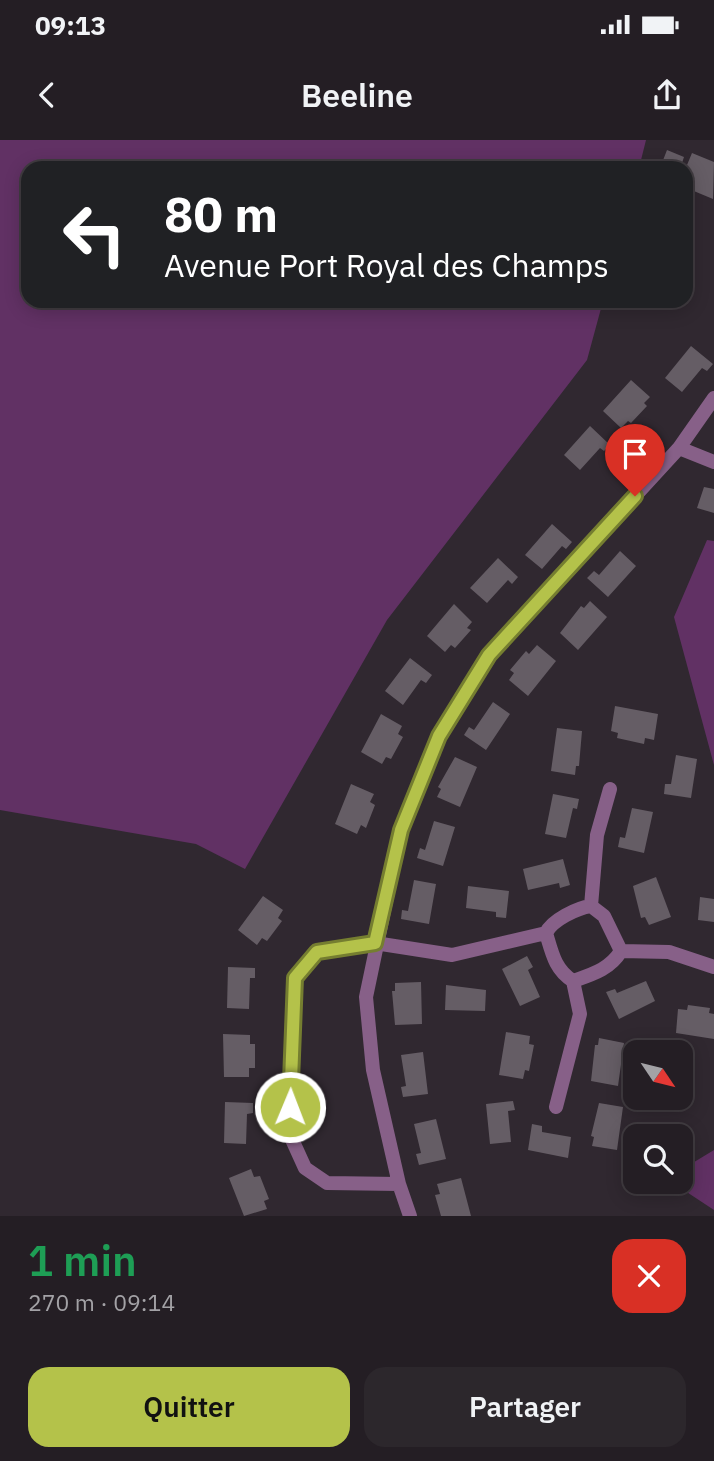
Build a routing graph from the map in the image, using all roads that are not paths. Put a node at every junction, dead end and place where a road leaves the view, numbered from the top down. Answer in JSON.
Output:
{"nodes":[{"id":1,"x":714,"y":398,"type":"edge"},
{"id":2,"x":679,"y":448,"type":"junction"},
{"id":3,"x":714,"y":461,"type":"edge"},
{"id":4,"x":610,"y":789,"type":"dead end"},
{"id":5,"x":591,"y":906,"type":"junction"},
{"id":6,"x":545,"y":933,"type":"junction"},
{"id":7,"x":375,"y":943,"type":"junction"},
{"id":8,"x":621,"y":951,"type":"junction"},
{"id":9,"x":714,"y":967,"type":"edge"},
{"id":10,"x":573,"y":981,"type":"junction"},
{"id":11,"x":556,"y":1107,"type":"dead end"},
{"id":12,"x":399,"y":1184,"type":"junction"},
{"id":13,"x":410,"y":1216,"type":"edge"}],
"edges":[{"from":1,"to":2,"type":"street"},
{"from":2,"to":3,"type":"street"},
{"from":2,"to":7,"type":"street"},
{"from":4,"to":5,"type":"street"},
{"from":5,"to":6,"type":"street"},
{"from":5,"to":8,"type":"street"},
{"from":6,"to":7,"type":"street"},
{"from":6,"to":10,"type":"street"},
{"from":7,"to":12,"type":"street"},
{"from":7,"to":12,"type":"street"},
{"from":8,"to":9,"type":"street"},
{"from":8,"to":10,"type":"street"},
{"from":10,"to":11,"type":"street"},
{"from":12,"to":13,"type":"street"}]}
